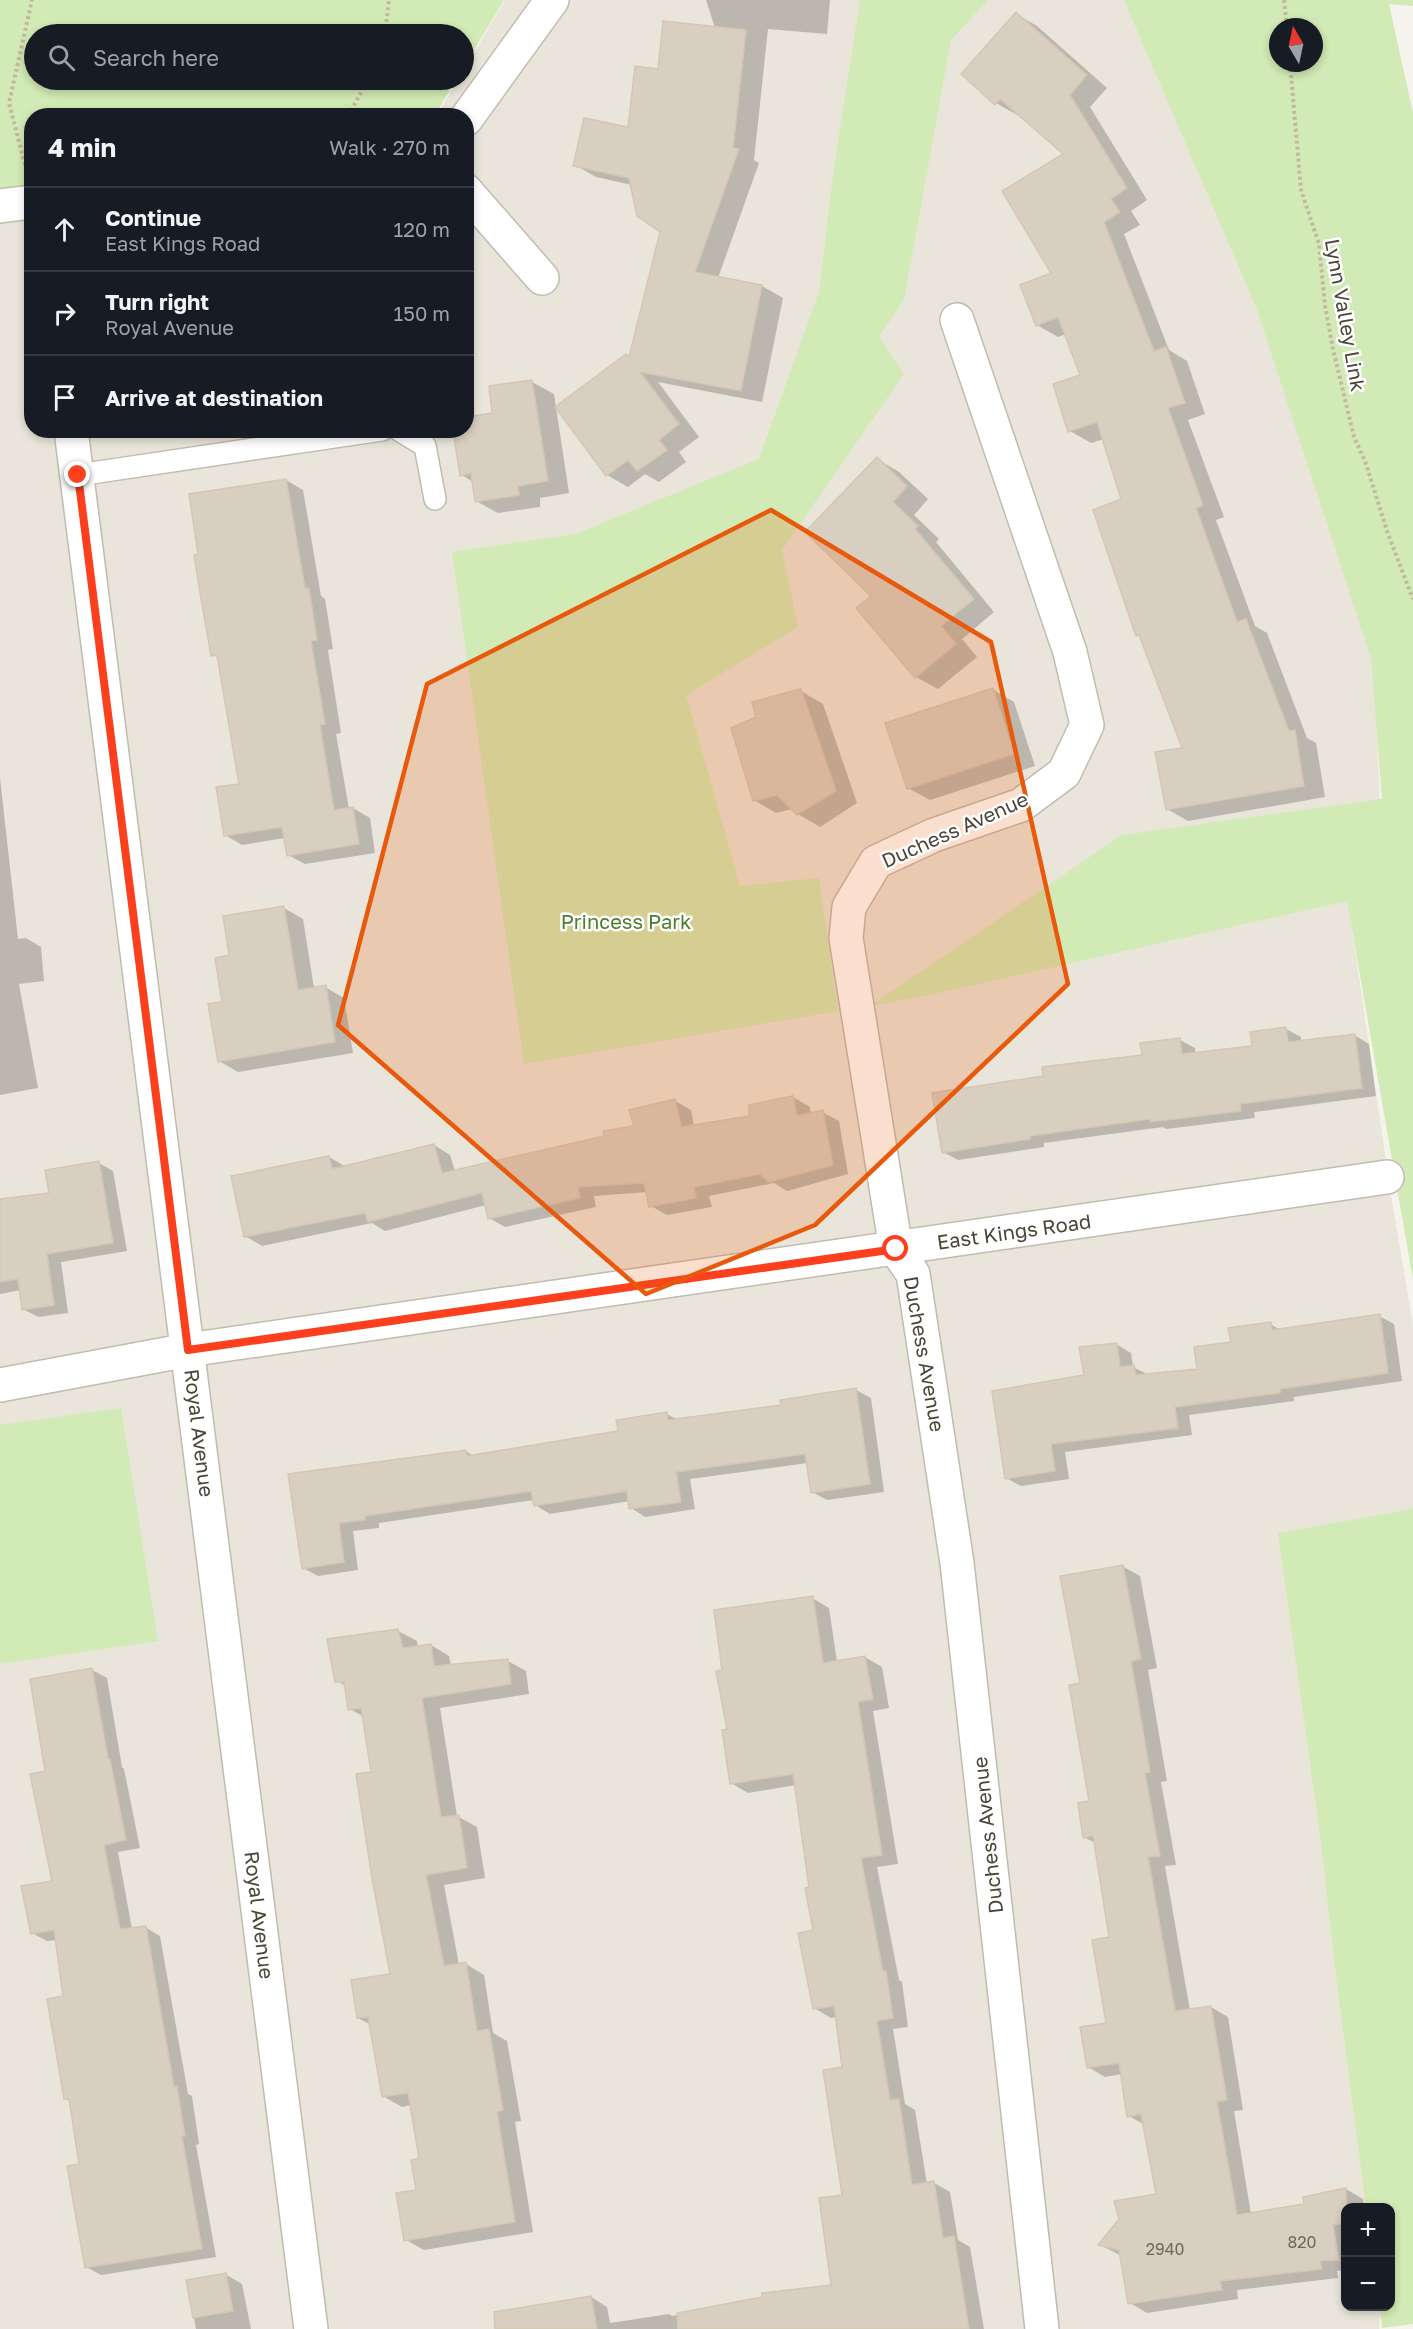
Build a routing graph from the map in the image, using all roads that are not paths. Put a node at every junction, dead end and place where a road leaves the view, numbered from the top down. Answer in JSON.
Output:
{"nodes":[{"id":1,"x":552,"y":0,"type":"edge"},
{"id":2,"x":474,"y":108,"type":"edge"},
{"id":3,"x":474,"y":200,"type":"edge"},
{"id":4,"x":24,"y":203,"type":"edge"},
{"id":5,"x":0,"y":206,"type":"edge"},
{"id":6,"x":542,"y":278,"type":"dead end"},
{"id":7,"x":957,"y":320,"type":"dead end"},
{"id":8,"x":71,"y":438,"type":"edge"},
{"id":9,"x":328,"y":438,"type":"edge"},
{"id":10,"x":412,"y":438,"type":"edge"},
{"id":11,"x":78,"y":475,"type":"junction"},
{"id":12,"x":435,"y":499,"type":"dead end"},
{"id":13,"x":1387,"y":1177,"type":"dead end"},
{"id":14,"x":896,"y":1249,"type":"junction"},
{"id":15,"x":188,"y":1350,"type":"junction"},
{"id":16,"x":0,"y":1385,"type":"edge"},
{"id":17,"x":311,"y":2329,"type":"edge"},
{"id":18,"x":1042,"y":2329,"type":"edge"}],
"edges":[{"from":1,"to":2,"type":"street"},
{"from":3,"to":6,"type":"street"},
{"from":4,"to":5,"type":"street"},
{"from":7,"to":14,"type":"street","name":"Duchess Avenue"},
{"from":8,"to":11,"type":"street","name":"Royal Avenue"},
{"from":9,"to":11,"type":"lane"},
{"from":10,"to":12,"type":"lane"},
{"from":11,"to":15,"type":"street","name":"Royal Avenue"},
{"from":13,"to":14,"type":"street","name":"East Kings Road"},
{"from":14,"to":15,"type":"street","name":"East Kings Road"},
{"from":14,"to":18,"type":"street","name":"Duchess Avenue"},
{"from":15,"to":16,"type":"street","name":"East Kings Road"},
{"from":15,"to":17,"type":"street","name":"Royal Avenue"}]}
